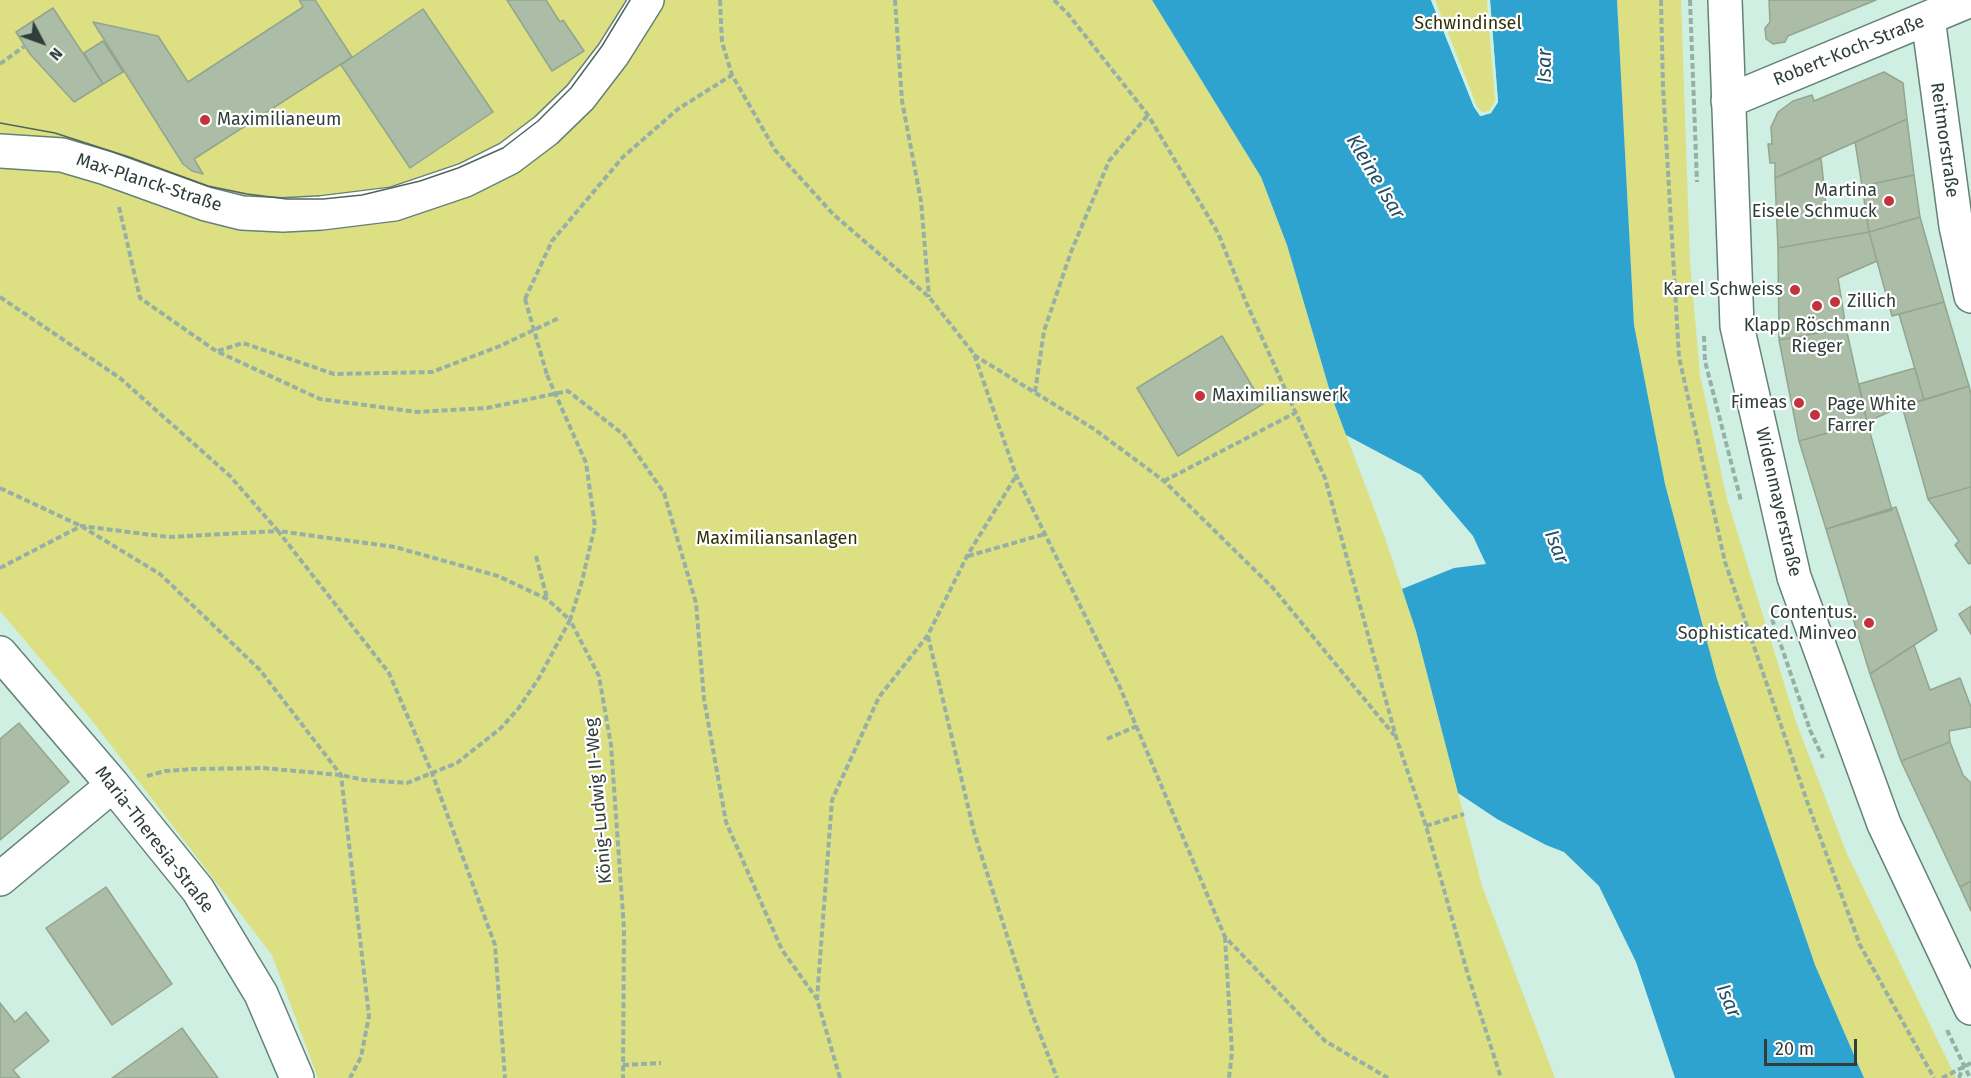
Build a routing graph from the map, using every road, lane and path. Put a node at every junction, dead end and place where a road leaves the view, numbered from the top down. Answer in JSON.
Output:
{"nodes":[{"id":1,"x":647,"y":0,"type":"edge"},
{"id":2,"x":720,"y":0,"type":"edge"},
{"id":3,"x":895,"y":0,"type":"edge"},
{"id":4,"x":1054,"y":0,"type":"edge"},
{"id":5,"x":1661,"y":0,"type":"edge"},
{"id":6,"x":1725,"y":0,"type":"edge"},
{"id":7,"x":1971,"y":0,"type":"edge"},
{"id":8,"x":1928,"y":18,"type":"junction"},
{"id":9,"x":25,"y":46,"type":"dead end"},
{"id":10,"x":0,"y":64,"type":"edge"},
{"id":11,"x":732,"y":75,"type":"junction"},
{"id":12,"x":1728,"y":101,"type":"junction"},
{"id":13,"x":1148,"y":116,"type":"junction"},
{"id":14,"x":0,"y":151,"type":"edge"},
{"id":15,"x":117,"y":201,"type":"dead end"},
{"id":16,"x":1971,"y":296,"type":"edge"},
{"id":17,"x":0,"y":297,"type":"edge"},
{"id":18,"x":929,"y":297,"type":"junction"},
{"id":19,"x":559,"y":318,"type":"dead end"},
{"id":20,"x":216,"y":351,"type":"junction"},
{"id":21,"x":974,"y":354,"type":"junction"},
{"id":22,"x":1035,"y":392,"type":"junction"},
{"id":23,"x":555,"y":394,"type":"junction"},
{"id":24,"x":1295,"y":413,"type":"junction"},
{"id":25,"x":1016,"y":475,"type":"junction"},
{"id":26,"x":1164,"y":481,"type":"junction"},
{"id":27,"x":0,"y":488,"type":"edge"},
{"id":28,"x":81,"y":526,"type":"junction"},
{"id":29,"x":278,"y":531,"type":"junction"},
{"id":30,"x":1045,"y":534,"type":"junction"},
{"id":31,"x":536,"y":555,"type":"dead end"},
{"id":32,"x":967,"y":556,"type":"junction"},
{"id":33,"x":0,"y":568,"type":"edge"},
{"id":34,"x":547,"y":599,"type":"junction"},
{"id":35,"x":570,"y":620,"type":"junction"},
{"id":36,"x":928,"y":635,"type":"junction"},
{"id":37,"x":0,"y":653,"type":"edge"},
{"id":38,"x":1137,"y":726,"type":"junction"},
{"id":39,"x":1396,"y":737,"type":"junction"},
{"id":40,"x":1107,"y":739,"type":"dead end"},
{"id":41,"x":432,"y":773,"type":"junction"},
{"id":42,"x":341,"y":776,"type":"junction"},
{"id":43,"x":113,"y":785,"type":"junction"},
{"id":44,"x":1464,"y":814,"type":"dead end"},
{"id":45,"x":1426,"y":826,"type":"junction"},
{"id":46,"x":0,"y":879,"type":"edge"},
{"id":47,"x":1225,"y":937,"type":"junction"},
{"id":48,"x":817,"y":999,"type":"junction"},
{"id":49,"x":1971,"y":1008,"type":"edge"},
{"id":50,"x":661,"y":1063,"type":"dead end"},
{"id":51,"x":1971,"y":1063,"type":"edge"},
{"id":52,"x":623,"y":1065,"type":"junction"},
{"id":53,"x":1963,"y":1066,"type":"junction"},
{"id":54,"x":297,"y":1078,"type":"edge"},
{"id":55,"x":350,"y":1078,"type":"edge"},
{"id":56,"x":505,"y":1078,"type":"edge"},
{"id":57,"x":623,"y":1078,"type":"edge"},
{"id":58,"x":840,"y":1078,"type":"edge"},
{"id":59,"x":1058,"y":1078,"type":"edge"},
{"id":60,"x":1229,"y":1078,"type":"edge"},
{"id":61,"x":1388,"y":1078,"type":"edge"},
{"id":62,"x":1502,"y":1078,"type":"edge"},
{"id":63,"x":1934,"y":1078,"type":"edge"},
{"id":64,"x":1942,"y":1078,"type":"edge"},
{"id":65,"x":1959,"y":1078,"type":"edge"},
{"id":66,"x":1970,"y":1078,"type":"edge"}],
"edges":[{"from":1,"to":14,"type":"main road","name":"Max-Planck-Straße"},
{"from":2,"to":11,"type":"path"},
{"from":3,"to":18,"type":"path"},
{"from":4,"to":13,"type":"path"},
{"from":5,"to":63,"type":"path"},
{"from":6,"to":12,"type":"main road","name":"Widenmayerstraße"},
{"from":7,"to":8,"type":"main road","name":"Robert-Koch-Straße"},
{"from":8,"to":12,"type":"main road","name":"Robert-Koch-Straße"},
{"from":8,"to":16,"type":"main road","name":"Reitmorstraße"},
{"from":9,"to":10,"type":"path"},
{"from":11,"to":18,"type":"path"},
{"from":11,"to":23,"type":"path","bridge":true},
{"from":12,"to":49,"type":"main road","name":"Widenmayerstraße"},
{"from":13,"to":22,"type":"path"},
{"from":13,"to":24,"type":"path"},
{"from":15,"to":20,"type":"path"},
{"from":17,"to":29,"type":"path"},
{"from":18,"to":21,"type":"path"},
{"from":19,"to":20,"type":"path"},
{"from":20,"to":23,"type":"path"},
{"from":21,"to":22,"type":"path"},
{"from":21,"to":25,"type":"path"},
{"from":22,"to":26,"type":"path"},
{"from":23,"to":35,"type":"path"},
{"from":23,"to":48,"type":"path"},
{"from":24,"to":26,"type":"path"},
{"from":24,"to":39,"type":"path"},
{"from":25,"to":30,"type":"path"},
{"from":25,"to":32,"type":"path"},
{"from":26,"to":39,"type":"path"},
{"from":27,"to":28,"type":"path"},
{"from":28,"to":29,"type":"path"},
{"from":28,"to":33,"type":"path"},
{"from":28,"to":42,"type":"path"},
{"from":29,"to":34,"type":"path"},
{"from":29,"to":41,"type":"path"},
{"from":30,"to":32,"type":"path"},
{"from":30,"to":38,"type":"path"},
{"from":31,"to":34,"type":"path"},
{"from":32,"to":36,"type":"path"},
{"from":34,"to":35,"type":"path"},
{"from":35,"to":41,"type":"path"},
{"from":35,"to":52,"type":"path","name":"König-Ludwig II-Weg"},
{"from":36,"to":48,"type":"path"},
{"from":36,"to":59,"type":"path"},
{"from":37,"to":43,"type":"main road","name":"Maria-Theresia-Straße"},
{"from":38,"to":40,"type":"path"},
{"from":38,"to":47,"type":"path"},
{"from":39,"to":45,"type":"path"},
{"from":41,"to":42,"type":"path"},
{"from":41,"to":56,"type":"path"},
{"from":42,"to":43,"type":"path"},
{"from":42,"to":55,"type":"path"},
{"from":43,"to":46,"type":"main road"},
{"from":43,"to":54,"type":"main road","name":"Maria-Theresia-Straße"},
{"from":44,"to":45,"type":"path"},
{"from":45,"to":62,"type":"path"},
{"from":47,"to":60,"type":"path"},
{"from":47,"to":61,"type":"path"},
{"from":48,"to":58,"type":"path"},
{"from":50,"to":52,"type":"path"},
{"from":51,"to":53,"type":"path"},
{"from":52,"to":57,"type":"path","name":"König-Ludwig II-Weg"},
{"from":53,"to":64,"type":"path"},
{"from":53,"to":65,"type":"path"},
{"from":53,"to":66,"type":"path"}]}
